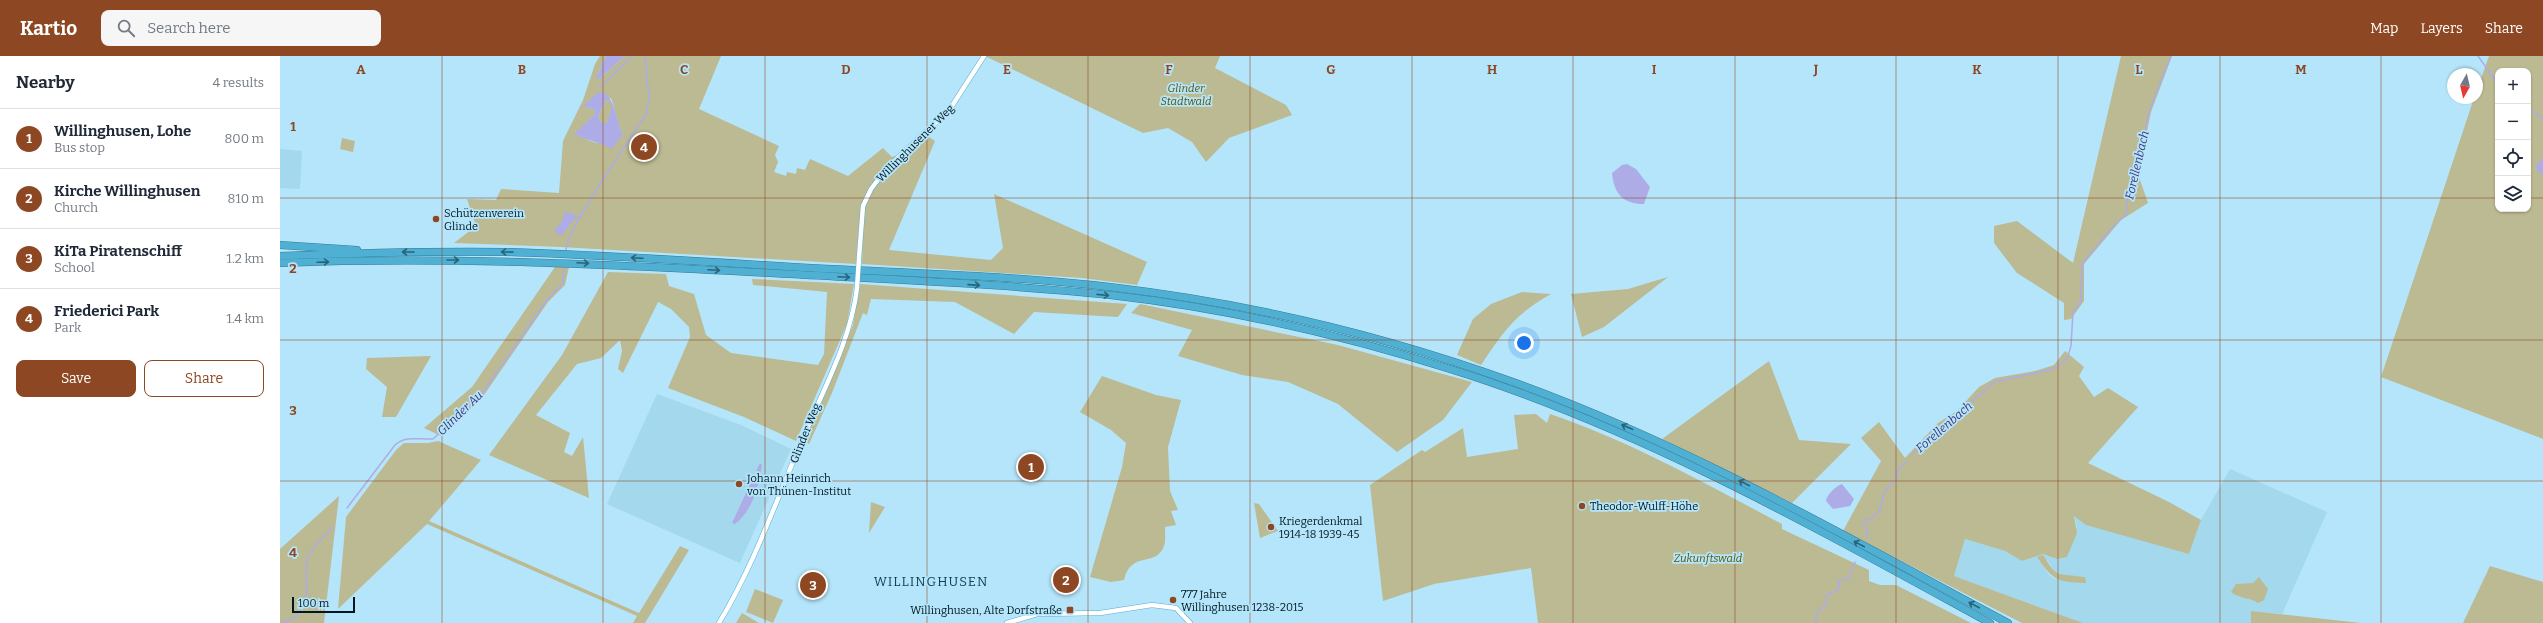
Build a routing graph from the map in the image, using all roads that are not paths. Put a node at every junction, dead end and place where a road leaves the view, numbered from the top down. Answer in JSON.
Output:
{"nodes":[{"id":1,"x":984,"y":56,"type":"edge"},
{"id":2,"x":280,"y":246,"type":"edge"},
{"id":3,"x":363,"y":253,"type":"junction"},
{"id":4,"x":280,"y":256,"type":"edge"},
{"id":5,"x":860,"y":258,"type":"joint"},
{"id":6,"x":280,"y":263,"type":"edge"},
{"id":7,"x":719,"y":623,"type":"edge"},
{"id":8,"x":1007,"y":623,"type":"edge"},
{"id":9,"x":1190,"y":623,"type":"edge"},
{"id":10,"x":1990,"y":623,"type":"edge"},
{"id":11,"x":2008,"y":623,"type":"edge"}],
"edges":[{"from":1,"to":5,"type":"street","name":"Willinghusener Weg"},
{"from":2,"to":3,"type":"highway"},
{"from":3,"to":4,"type":"highway"},
{"from":11,"to":3,"type":"highway","one_way":true},
{"from":5,"to":7,"type":"street","name":"Glinder Weg","bridge":true},
{"from":6,"to":10,"type":"highway","one_way":true},
{"from":8,"to":9,"type":"street"}]}
